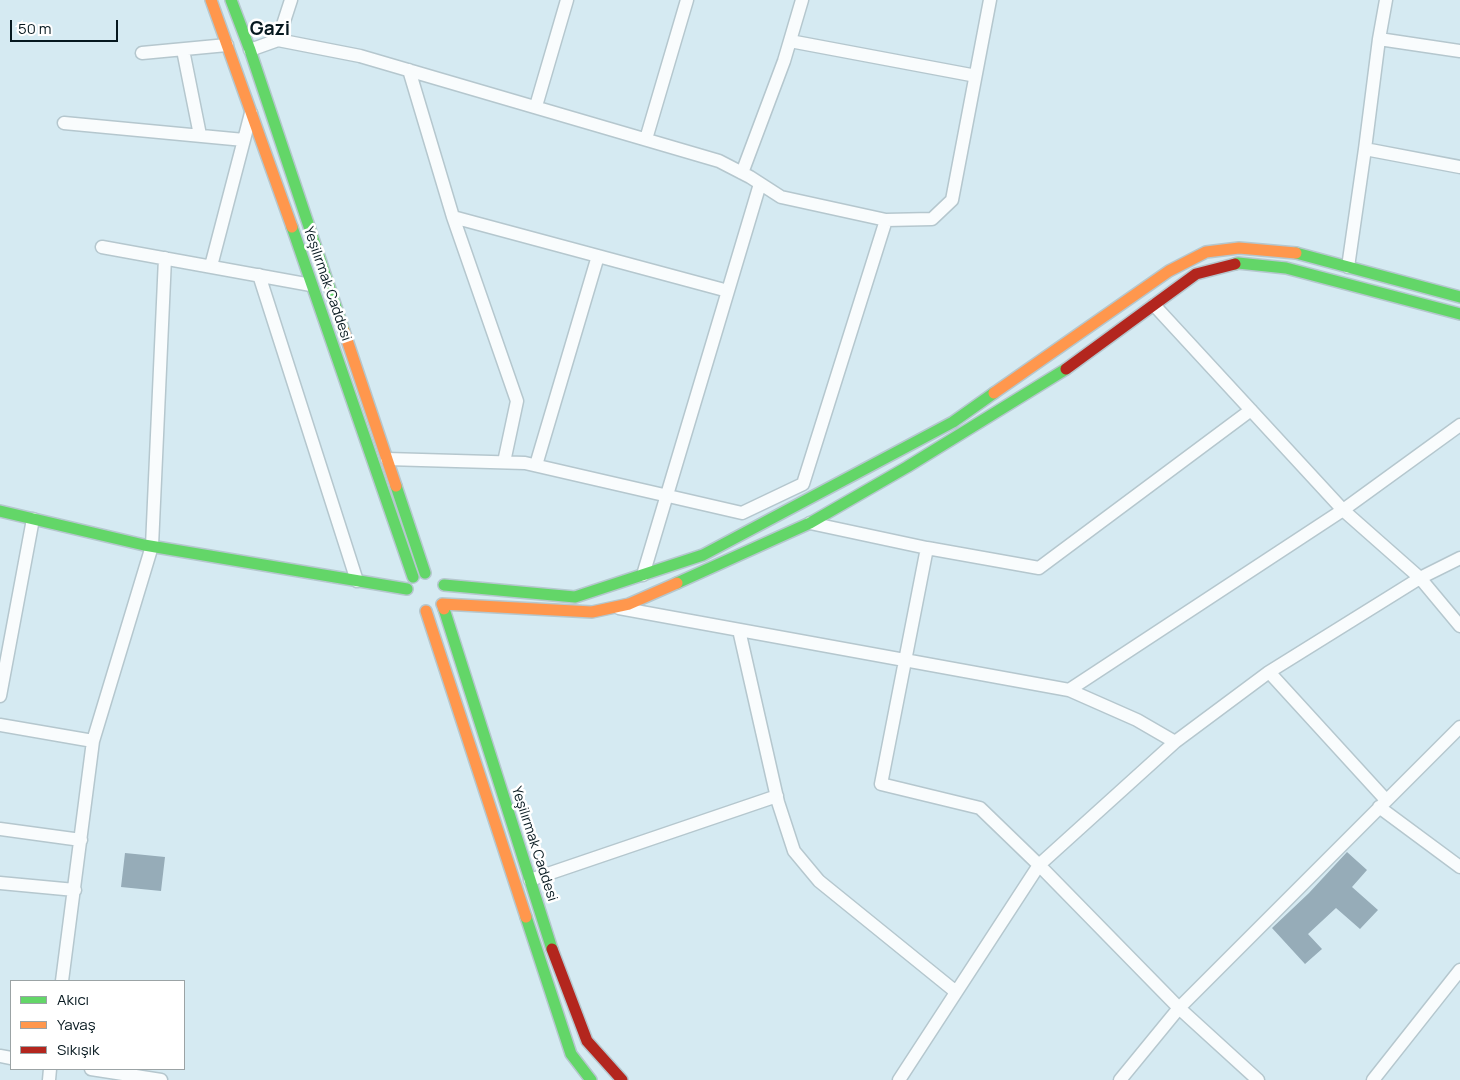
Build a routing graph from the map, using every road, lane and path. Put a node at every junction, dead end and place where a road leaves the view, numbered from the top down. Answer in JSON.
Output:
{"nodes":[{"id":1,"x":211,"y":0,"type":"edge"},
{"id":2,"x":231,"y":0,"type":"edge"},
{"id":3,"x":291,"y":0,"type":"edge"},
{"id":4,"x":567,"y":0,"type":"edge"},
{"id":5,"x":688,"y":0,"type":"edge"},
{"id":6,"x":802,"y":0,"type":"edge"},
{"id":7,"x":990,"y":0,"type":"edge"},
{"id":8,"x":1386,"y":0,"type":"edge"},
{"id":9,"x":1379,"y":39,"type":"junction"},
{"id":10,"x":278,"y":40,"type":"junction"},
{"id":11,"x":790,"y":41,"type":"junction"},
{"id":12,"x":227,"y":45,"type":"junction"},
{"id":13,"x":183,"y":50,"type":"junction"},
{"id":14,"x":250,"y":50,"type":"junction"},
{"id":15,"x":1460,"y":51,"type":"edge"},
{"id":16,"x":142,"y":53,"type":"dead end"},
{"id":17,"x":409,"y":70,"type":"junction"},
{"id":18,"x":971,"y":75,"type":"dead end"},
{"id":19,"x":536,"y":106,"type":"junction"},
{"id":20,"x":251,"y":113,"type":"junction"},
{"id":21,"x":64,"y":124,"type":"dead end"},
{"id":22,"x":200,"y":136,"type":"junction"},
{"id":23,"x":646,"y":139,"type":"junction"},
{"id":24,"x":244,"y":140,"type":"junction"},
{"id":25,"x":1366,"y":150,"type":"junction"},
{"id":26,"x":1460,"y":167,"type":"edge"},
{"id":27,"x":742,"y":173,"type":"junction"},
{"id":28,"x":760,"y":184,"type":"junction"},
{"id":29,"x":452,"y":216,"type":"junction"},
{"id":30,"x":886,"y":220,"type":"junction"},
{"id":31,"x":102,"y":247,"type":"dead end"},
{"id":32,"x":598,"y":256,"type":"junction"},
{"id":33,"x":165,"y":258,"type":"junction"},
{"id":34,"x":211,"y":266,"type":"junction"},
{"id":35,"x":1348,"y":267,"type":"junction"},
{"id":36,"x":259,"y":275,"type":"junction"},
{"id":37,"x":312,"y":285,"type":"junction"},
{"id":38,"x":728,"y":291,"type":"junction"},
{"id":39,"x":1460,"y":297,"type":"edge"},
{"id":40,"x":1154,"y":305,"type":"junction"},
{"id":41,"x":1460,"y":314,"type":"edge"},
{"id":42,"x":1251,"y":410,"type":"junction"},
{"id":43,"x":1460,"y":425,"type":"edge"},
{"id":44,"x":386,"y":459,"type":"junction"},
{"id":45,"x":504,"y":462,"type":"junction"},
{"id":46,"x":536,"y":465,"type":"junction"},
{"id":47,"x":667,"y":495,"type":"junction"},
{"id":48,"x":1342,"y":510,"type":"junction"},
{"id":49,"x":0,"y":511,"type":"edge"},
{"id":50,"x":34,"y":519,"type":"junction"},
{"id":51,"x":810,"y":523,"type":"junction"},
{"id":52,"x":152,"y":546,"type":"junction"},
{"id":53,"x":927,"y":548,"type":"junction"},
{"id":54,"x":1460,"y":558,"type":"edge"},
{"id":55,"x":424,"y":573,"type":"junction"},
{"id":56,"x":643,"y":575,"type":"junction"},
{"id":57,"x":413,"y":578,"type":"junction"},
{"id":58,"x":1420,"y":578,"type":"junction"},
{"id":59,"x":357,"y":580,"type":"junction"},
{"id":60,"x":444,"y":585,"type":"junction"},
{"id":61,"x":407,"y":589,"type":"junction"},
{"id":62,"x":442,"y":604,"type":"junction"},
{"id":63,"x":615,"y":607,"type":"junction"},
{"id":64,"x":426,"y":612,"type":"junction"},
{"id":65,"x":1460,"y":626,"type":"edge"},
{"id":66,"x":739,"y":630,"type":"junction"},
{"id":67,"x":906,"y":660,"type":"junction"},
{"id":68,"x":1269,"y":672,"type":"junction"},
{"id":69,"x":1069,"y":690,"type":"junction"},
{"id":70,"x":0,"y":696,"type":"edge"},
{"id":71,"x":0,"y":725,"type":"edge"},
{"id":72,"x":1460,"y":727,"type":"edge"},
{"id":73,"x":93,"y":741,"type":"junction"},
{"id":74,"x":1175,"y":742,"type":"junction"},
{"id":75,"x":777,"y":796,"type":"junction"},
{"id":76,"x":1383,"y":804,"type":"junction"},
{"id":77,"x":0,"y":829,"type":"edge"},
{"id":78,"x":81,"y":840,"type":"junction"},
{"id":79,"x":1039,"y":865,"type":"junction"},
{"id":80,"x":1460,"y":867,"type":"edge"},
{"id":81,"x":530,"y":880,"type":"junction"},
{"id":82,"x":0,"y":883,"type":"edge"},
{"id":83,"x":75,"y":890,"type":"junction"},
{"id":84,"x":1460,"y":970,"type":"edge"},
{"id":85,"x":62,"y":980,"type":"edge"},
{"id":86,"x":956,"y":992,"type":"junction"},
{"id":87,"x":1178,"y":1008,"type":"junction"},
{"id":88,"x":97,"y":1070,"type":"edge"},
{"id":89,"x":161,"y":1080,"type":"edge"},
{"id":90,"x":591,"y":1080,"type":"edge"},
{"id":91,"x":622,"y":1080,"type":"edge"},
{"id":92,"x":899,"y":1080,"type":"edge"},
{"id":93,"x":1120,"y":1080,"type":"edge"},
{"id":94,"x":1258,"y":1080,"type":"edge"},
{"id":95,"x":1373,"y":1080,"type":"edge"}],
"edges":[{"from":1,"to":12,"type":"main road","name":"Yeşilırmak Caddesi"},
{"from":2,"to":14,"type":"main road","name":"Yeşilırmak Caddesi"},
{"from":3,"to":10,"type":"street"},
{"from":4,"to":19,"type":"street"},
{"from":5,"to":23,"type":"street"},
{"from":6,"to":11,"type":"street"},
{"from":7,"to":30,"type":"street"},
{"from":8,"to":9,"type":"street"},
{"from":9,"to":15,"type":"street"},
{"from":9,"to":25,"type":"street"},
{"from":10,"to":14,"type":"street"},
{"from":10,"to":17,"type":"street"},
{"from":11,"to":18,"type":"street"},
{"from":11,"to":27,"type":"street"},
{"from":12,"to":13,"type":"street"},
{"from":12,"to":20,"type":"main road","name":"Yeşilırmak Caddesi"},
{"from":13,"to":16,"type":"street"},
{"from":13,"to":22,"type":"street"},
{"from":14,"to":44,"type":"main road","name":"Yeşilırmak Caddesi"},
{"from":17,"to":19,"type":"street"},
{"from":17,"to":29,"type":"street"},
{"from":19,"to":23,"type":"street"},
{"from":20,"to":24,"type":"street"},
{"from":20,"to":37,"type":"main road","name":"Yeşilırmak Caddesi"},
{"from":21,"to":22,"type":"street"},
{"from":22,"to":24,"type":"street"},
{"from":23,"to":27,"type":"street"},
{"from":24,"to":34,"type":"street"},
{"from":25,"to":26,"type":"street"},
{"from":25,"to":35,"type":"street"},
{"from":27,"to":28,"type":"street"},
{"from":28,"to":30,"type":"street"},
{"from":28,"to":38,"type":"street"},
{"from":29,"to":32,"type":"street"},
{"from":29,"to":45,"type":"street"},
{"from":30,"to":47,"type":"street"},
{"from":31,"to":33,"type":"street"},
{"from":32,"to":38,"type":"street"},
{"from":32,"to":46,"type":"street"},
{"from":33,"to":34,"type":"street"},
{"from":33,"to":52,"type":"street"},
{"from":34,"to":36,"type":"street"},
{"from":35,"to":39,"type":"main road"},
{"from":35,"to":56,"type":"main road"},
{"from":36,"to":37,"type":"street"},
{"from":36,"to":59,"type":"street"},
{"from":37,"to":57,"type":"main road","name":"Yeşilırmak Caddesi"},
{"from":38,"to":47,"type":"street"},
{"from":40,"to":41,"type":"main road"},
{"from":40,"to":42,"type":"street"},
{"from":40,"to":51,"type":"main road"},
{"from":42,"to":48,"type":"street"},
{"from":42,"to":53,"type":"street"},
{"from":43,"to":48,"type":"street"},
{"from":44,"to":45,"type":"street"},
{"from":44,"to":55,"type":"main road","name":"Yeşilırmak Caddesi"},
{"from":45,"to":46,"type":"street"},
{"from":46,"to":47,"type":"street"},
{"from":47,"to":56,"type":"street"},
{"from":48,"to":58,"type":"street"},
{"from":48,"to":69,"type":"street"},
{"from":49,"to":50,"type":"main road"},
{"from":50,"to":52,"type":"main road"},
{"from":50,"to":70,"type":"street"},
{"from":51,"to":53,"type":"street"},
{"from":51,"to":63,"type":"main road"},
{"from":52,"to":59,"type":"main road"},
{"from":52,"to":73,"type":"street"},
{"from":53,"to":67,"type":"street"},
{"from":54,"to":58,"type":"street"},
{"from":55,"to":57,"type":"main road"},
{"from":55,"to":60,"type":"main road"},
{"from":56,"to":60,"type":"main road"},
{"from":57,"to":61,"type":"main road"},
{"from":58,"to":65,"type":"street"},
{"from":58,"to":68,"type":"street"},
{"from":59,"to":61,"type":"main road"},
{"from":60,"to":62,"type":"main road"},
{"from":61,"to":64,"type":"main road"},
{"from":62,"to":63,"type":"main road"},
{"from":62,"to":64,"type":"main road"},
{"from":62,"to":81,"type":"main road","name":"Yeşilırmak Caddesi"},
{"from":63,"to":66,"type":"street"},
{"from":64,"to":90,"type":"main road"},
{"from":66,"to":67,"type":"street"},
{"from":66,"to":75,"type":"street"},
{"from":67,"to":69,"type":"street"},
{"from":67,"to":79,"type":"street"},
{"from":68,"to":74,"type":"street"},
{"from":68,"to":76,"type":"street"},
{"from":69,"to":74,"type":"street"},
{"from":71,"to":73,"type":"street"},
{"from":72,"to":76,"type":"street"},
{"from":73,"to":78,"type":"street"},
{"from":74,"to":79,"type":"street"},
{"from":75,"to":81,"type":"street"},
{"from":75,"to":86,"type":"street"},
{"from":76,"to":80,"type":"street"},
{"from":76,"to":87,"type":"street"},
{"from":77,"to":78,"type":"street"},
{"from":78,"to":83,"type":"street"},
{"from":79,"to":86,"type":"street"},
{"from":79,"to":87,"type":"street"},
{"from":81,"to":91,"type":"main road","name":"Yeşilırmak Caddesi"},
{"from":82,"to":83,"type":"street"},
{"from":83,"to":85,"type":"street"},
{"from":84,"to":95,"type":"street"},
{"from":86,"to":92,"type":"street"},
{"from":87,"to":93,"type":"street"},
{"from":87,"to":94,"type":"street"},
{"from":88,"to":89,"type":"street"}]}
